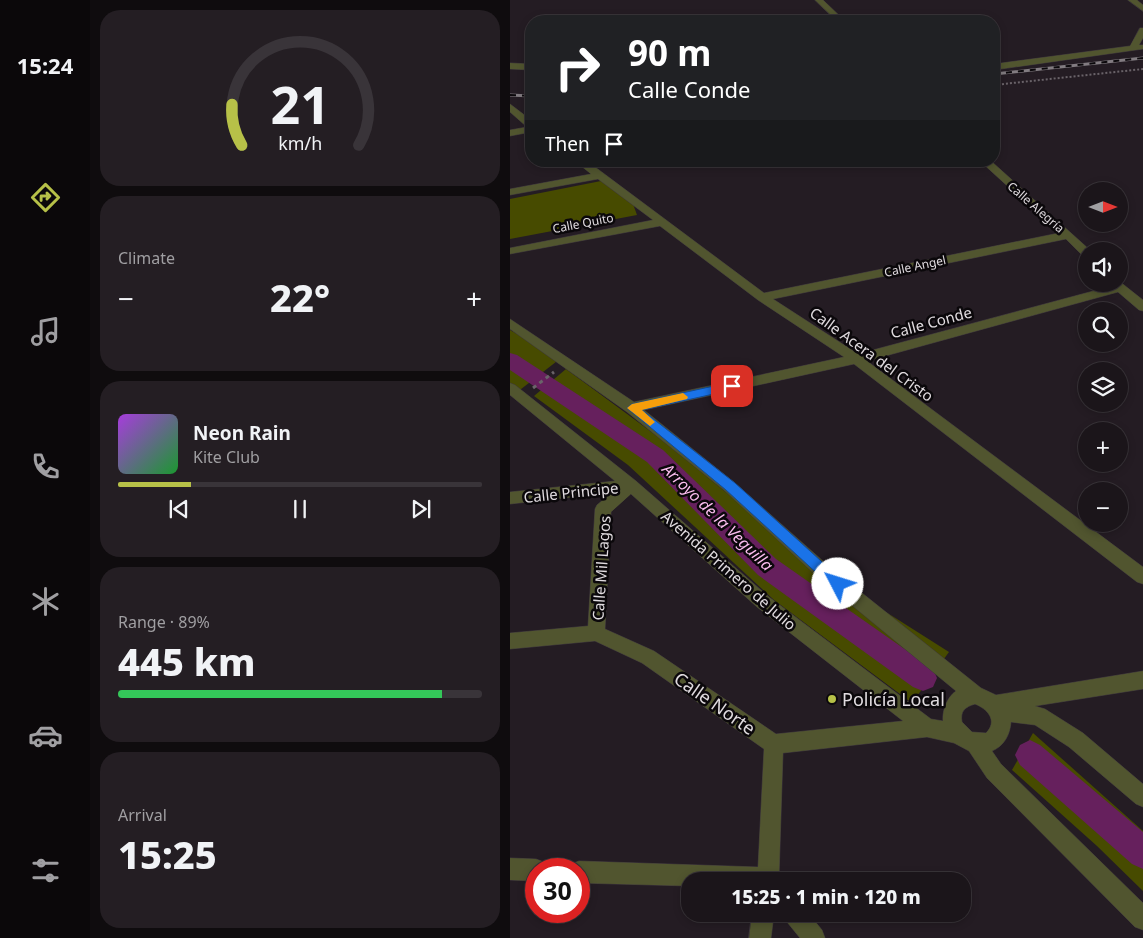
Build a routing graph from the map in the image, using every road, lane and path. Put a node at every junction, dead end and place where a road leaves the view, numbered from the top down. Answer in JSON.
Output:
{"nodes":[{"id":1,"x":819,"y":0,"type":"edge"},
{"id":2,"x":1132,"y":0,"type":"edge"},
{"id":3,"x":1143,"y":9,"type":"edge"},
{"id":4,"x":835,"y":15,"type":"edge"},
{"id":5,"x":1143,"y":30,"type":"edge"},
{"id":6,"x":1143,"y":48,"type":"edge"},
{"id":7,"x":1133,"y":49,"type":"junction"},
{"id":8,"x":510,"y":66,"type":"edge"},
{"id":9,"x":1000,"y":66,"type":"edge"},
{"id":10,"x":525,"y":67,"type":"edge"},
{"id":11,"x":1143,"y":69,"type":"edge"},
{"id":12,"x":1000,"y":84,"type":"edge"},
{"id":13,"x":510,"y":107,"type":"edge"},
{"id":14,"x":524,"y":108,"type":"dead end"},
{"id":15,"x":525,"y":120,"type":"edge"},
{"id":16,"x":525,"y":130,"type":"edge"},
{"id":17,"x":510,"y":133,"type":"edge"},
{"id":18,"x":588,"y":167,"type":"edge"},
{"id":19,"x":992,"y":167,"type":"edge"},
{"id":20,"x":600,"y":176,"type":"junction"},
{"id":21,"x":510,"y":192,"type":"edge"},
{"id":22,"x":662,"y":222,"type":"junction"},
{"id":23,"x":1068,"y":234,"type":"junction"},
{"id":24,"x":1078,"y":245,"type":"edge"},
{"id":25,"x":510,"y":251,"type":"edge"},
{"id":26,"x":1096,"y":292,"type":"edge"},
{"id":27,"x":1125,"y":292,"type":"edge"},
{"id":28,"x":762,"y":297,"type":"junction"},
{"id":29,"x":1143,"y":307,"type":"edge"},
{"id":30,"x":510,"y":323,"type":"edge"},
{"id":31,"x":856,"y":359,"type":"junction"},
{"id":32,"x":566,"y":362,"type":"junction"},
{"id":33,"x":516,"y":392,"type":"edge"},
{"id":34,"x":632,"y":408,"type":"junction"},
{"id":35,"x":631,"y":485,"type":"junction"},
{"id":36,"x":510,"y":498,"type":"edge"},
{"id":37,"x":1143,"y":577,"type":"edge"},
{"id":38,"x":596,"y":634,"type":"junction"},
{"id":39,"x":510,"y":641,"type":"edge"},
{"id":40,"x":1143,"y":680,"type":"edge"},
{"id":41,"x":974,"y":695,"type":"junction"},
{"id":42,"x":997,"y":708,"type":"junction"},
{"id":43,"x":927,"y":728,"type":"junction"},
{"id":44,"x":967,"y":739,"type":"junction"},
{"id":45,"x":774,"y":744,"type":"junction"},
{"id":46,"x":1143,"y":797,"type":"edge"},
{"id":47,"x":510,"y":869,"type":"edge"},
{"id":48,"x":525,"y":870,"type":"edge"},
{"id":49,"x":590,"y":872,"type":"edge"},
{"id":50,"x":769,"y":872,"type":"edge"},
{"id":51,"x":681,"y":876,"type":"edge"},
{"id":52,"x":1143,"y":919,"type":"edge"},
{"id":53,"x":762,"y":922,"type":"edge"},
{"id":54,"x":802,"y":922,"type":"edge"},
{"id":55,"x":760,"y":938,"type":"edge"},
{"id":56,"x":814,"y":938,"type":"edge"}],
"edges":[{"from":1,"to":4,"type":"street"},
{"from":2,"to":3,"type":"street"},
{"from":5,"to":7,"type":"street"},
{"from":6,"to":7,"type":"street"},
{"from":7,"to":9,"type":"street"},
{"from":8,"to":10,"type":"street"},
{"from":11,"to":12,"type":"path"},
{"from":13,"to":14,"type":"street"},
{"from":13,"to":15,"type":"street"},
{"from":16,"to":17,"type":"street"},
{"from":18,"to":20,"type":"street","name":"Calle Acera del Cristo"},
{"from":19,"to":23,"type":"street","name":"Calle Alegría"},
{"from":20,"to":21,"type":"street"},
{"from":20,"to":22,"type":"street","name":"Calle Acera del Cristo"},
{"from":22,"to":25,"type":"street","name":"Calle Quito"},
{"from":22,"to":28,"type":"street","name":"Calle Acera del Cristo"},
{"from":23,"to":24,"type":"street","name":"Calle Alegría"},
{"from":23,"to":28,"type":"street","name":"Calle Angel"},
{"from":26,"to":31,"type":"street","name":"Calle Conde"},
{"from":27,"to":29,"type":"street"},
{"from":28,"to":31,"type":"street","name":"Calle Acera del Cristo"},
{"from":30,"to":32,"type":"street"},
{"from":31,"to":34,"type":"street","name":"Calle Conde"},
{"from":31,"to":37,"type":"street","name":"Calle Acera del Cristo"},
{"from":32,"to":33,"type":"path"},
{"from":32,"to":34,"type":"street"},
{"from":33,"to":35,"type":"street","name":"Avenida Primero de Julio"},
{"from":34,"to":41,"type":"street"},
{"from":35,"to":36,"type":"street","name":"Calle Principe"},
{"from":35,"to":38,"type":"street","name":"Calle Mil Lagos"},
{"from":35,"to":43,"type":"street","name":"Avenida Primero de Julio"},
{"from":38,"to":39,"type":"street","name":"Calle Norte"},
{"from":38,"to":45,"type":"street","name":"Calle Norte"},
{"from":40,"to":42,"type":"street"},
{"from":41,"to":42,"type":"street"},
{"from":41,"to":44,"type":"street"},
{"from":42,"to":44,"type":"street"},
{"from":42,"to":46,"type":"street"},
{"from":43,"to":44,"type":"street","name":"Avenida Primero de Julio"},
{"from":43,"to":45,"type":"street"},
{"from":44,"to":52,"type":"street"},
{"from":45,"to":50,"type":"street"},
{"from":47,"to":48,"type":"street"},
{"from":49,"to":51,"type":"street"},
{"from":53,"to":55,"type":"street"},
{"from":54,"to":56,"type":"street"}]}
